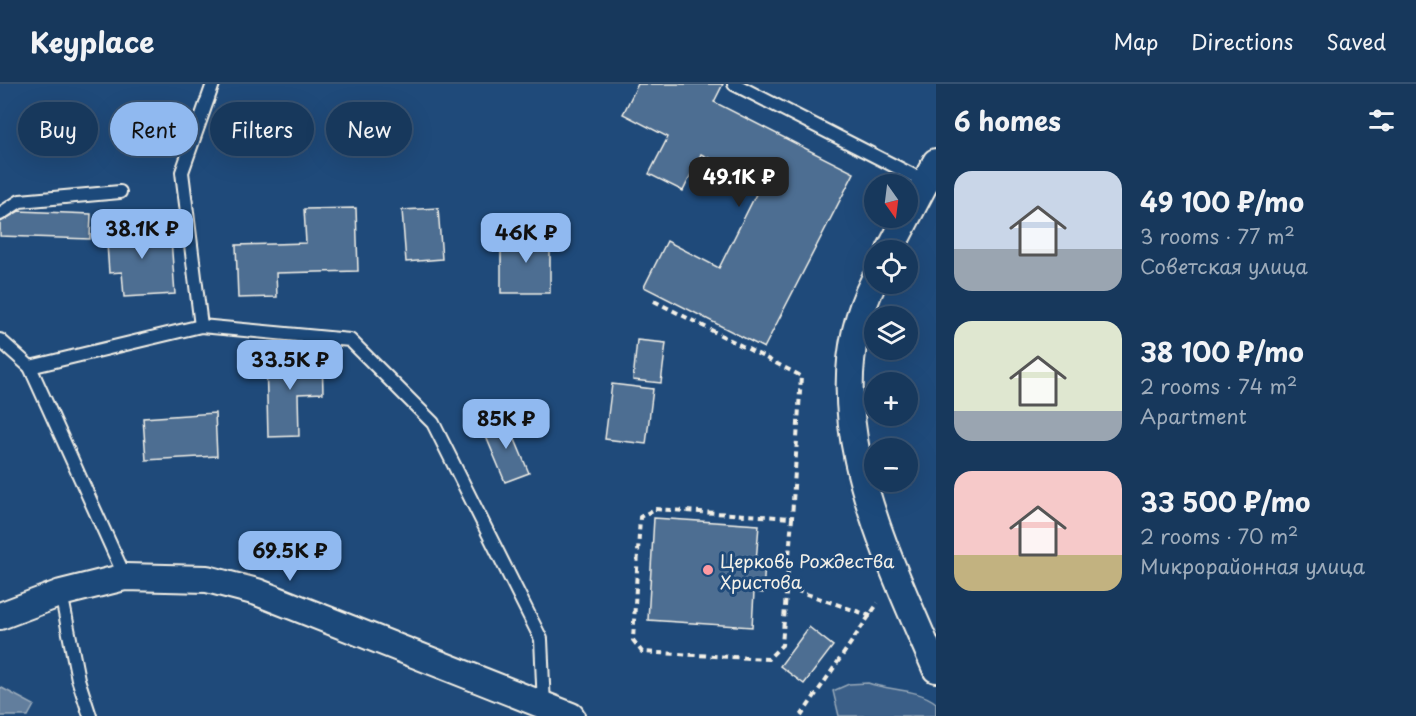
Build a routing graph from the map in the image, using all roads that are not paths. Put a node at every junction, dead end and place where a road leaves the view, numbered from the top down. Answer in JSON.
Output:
{"nodes":[{"id":1,"x":213,"y":84,"type":"edge"},
{"id":2,"x":734,"y":84,"type":"edge"},
{"id":3,"x":931,"y":172,"type":"edge"},
{"id":4,"x":120,"y":192,"type":"dead end"},
{"id":5,"x":0,"y":214,"type":"edge"},
{"id":6,"x":895,"y":240,"type":"edge"},
{"id":7,"x":868,"y":294,"type":"edge"},
{"id":8,"x":201,"y":326,"type":"junction"},
{"id":9,"x":0,"y":340,"type":"edge"},
{"id":10,"x":30,"y":367,"type":"junction"},
{"id":11,"x":125,"y":577,"type":"junction"},
{"id":12,"x":61,"y":593,"type":"junction"},
{"id":13,"x":0,"y":616,"type":"edge"},
{"id":14,"x":936,"y":669,"type":"edge"},
{"id":15,"x":544,"y":706,"type":"junction"},
{"id":16,"x":90,"y":716,"type":"edge"},
{"id":17,"x":571,"y":716,"type":"edge"}],
"edges":[{"from":1,"to":8,"type":"lane"},
{"from":2,"to":3,"type":"lane"},
{"from":3,"to":6,"type":"street"},
{"from":4,"to":5,"type":"lane"},
{"from":7,"to":14,"type":"street"},
{"from":8,"to":10,"type":"lane"},
{"from":8,"to":15,"type":"lane"},
{"from":9,"to":10,"type":"lane"},
{"from":10,"to":11,"type":"lane"},
{"from":11,"to":12,"type":"street"},
{"from":11,"to":15,"type":"street"},
{"from":12,"to":13,"type":"street"},
{"from":12,"to":16,"type":"lane"},
{"from":15,"to":17,"type":"street"}]}
